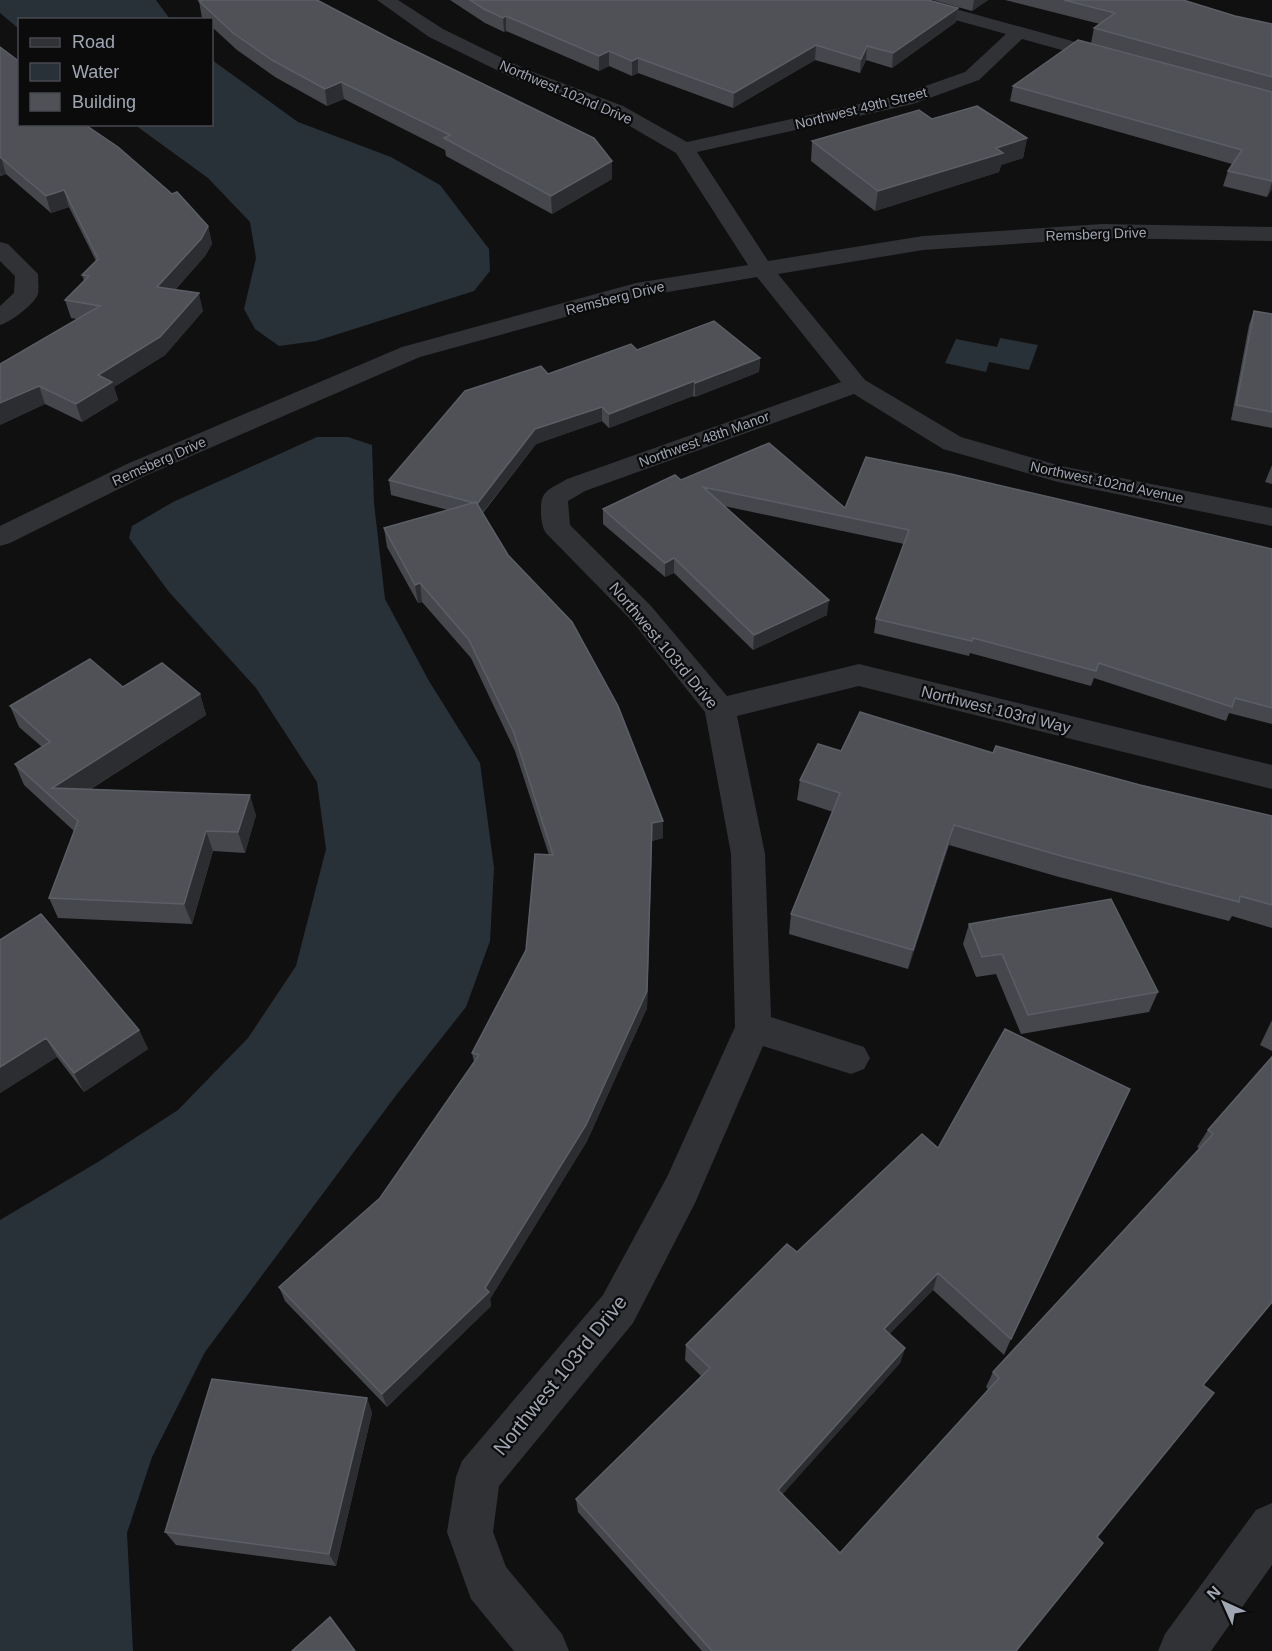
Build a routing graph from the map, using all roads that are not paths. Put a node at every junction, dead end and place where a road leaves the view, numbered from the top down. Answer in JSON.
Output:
{"nodes":[{"id":1,"x":386,"y":0,"type":"edge"},
{"id":2,"x":903,"y":0,"type":"edge"},
{"id":3,"x":1020,"y":31,"type":"junction"},
{"id":4,"x":1125,"y":62,"type":"edge"},
{"id":5,"x":684,"y":149,"type":"junction"},
{"id":6,"x":1272,"y":234,"type":"edge"},
{"id":7,"x":0,"y":249,"type":"edge"},
{"id":8,"x":762,"y":269,"type":"junction"},
{"id":9,"x":0,"y":318,"type":"edge"},
{"id":10,"x":856,"y":385,"type":"junction"},
{"id":11,"x":554,"y":498,"type":"joint"},
{"id":12,"x":1272,"y":517,"type":"edge"},
{"id":13,"x":0,"y":537,"type":"edge"},
{"id":14,"x":720,"y":709,"type":"junction"},
{"id":15,"x":1272,"y":777,"type":"edge"},
{"id":16,"x":753,"y":1026,"type":"junction"},
{"id":17,"x":851,"y":1058,"type":"dead end"},
{"id":18,"x":1272,"y":1526,"type":"edge"},
{"id":19,"x":545,"y":1651,"type":"edge"},
{"id":20,"x":1182,"y":1651,"type":"edge"}],
"edges":[{"from":1,"to":5,"type":"street","name":"Northwest 102nd Drive"},
{"from":2,"to":3,"type":"street"},
{"from":3,"to":4,"type":"street"},
{"from":3,"to":5,"type":"street","name":"Northwest 49th Street"},
{"from":5,"to":8,"type":"street","name":"Northwest 102nd Drive"},
{"from":6,"to":8,"type":"street","name":"Remsberg Drive"},
{"from":7,"to":9,"type":"street"},
{"from":8,"to":10,"type":"street","name":"Northwest 102nd Avenue"},
{"from":8,"to":13,"type":"street","name":"Remsberg Drive"},
{"from":10,"to":11,"type":"street","name":"Northwest 48th Manor"},
{"from":10,"to":12,"type":"street","name":"Northwest 102nd Avenue"},
{"from":11,"to":14,"type":"street","name":"Northwest 103rd Drive"},
{"from":14,"to":15,"type":"street","name":"Northwest 103rd Way"},
{"from":14,"to":16,"type":"street","name":"Northwest 103rd Drive"},
{"from":16,"to":17,"type":"street"},
{"from":16,"to":19,"type":"street","name":"Northwest 103rd Drive"},
{"from":18,"to":20,"type":"street"}]}
